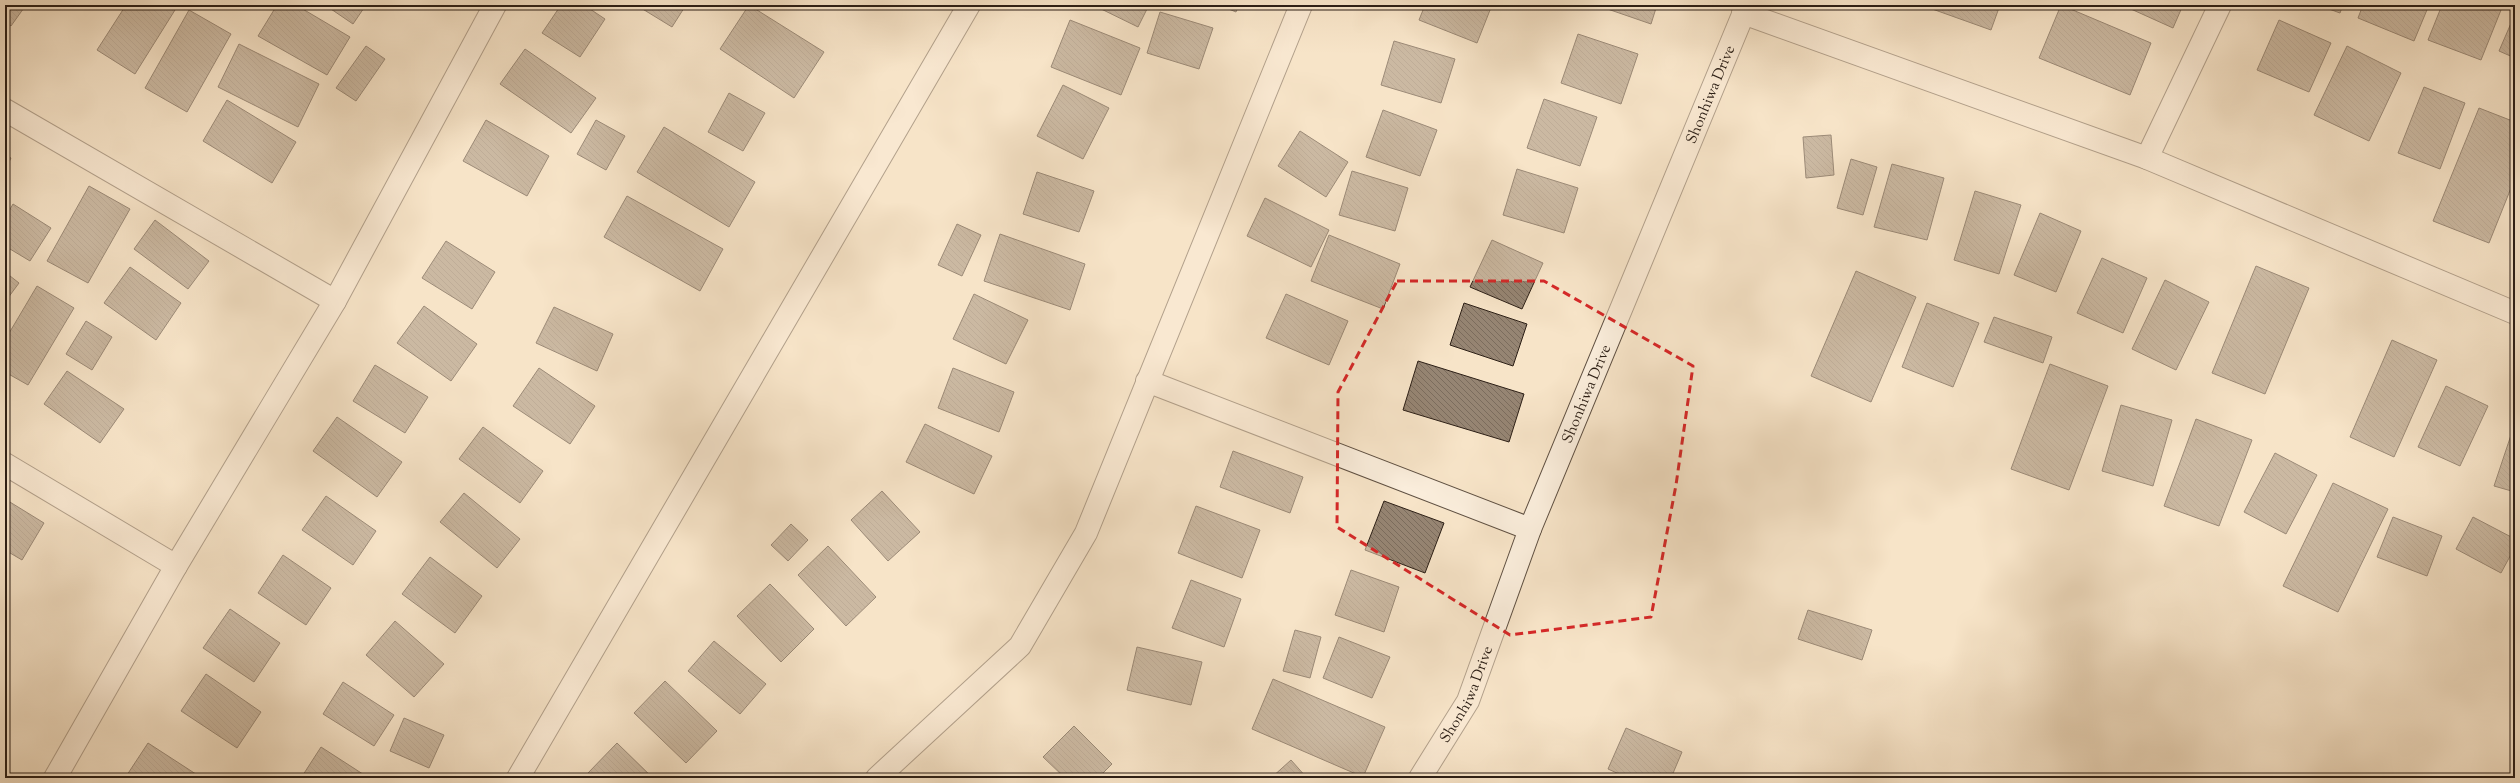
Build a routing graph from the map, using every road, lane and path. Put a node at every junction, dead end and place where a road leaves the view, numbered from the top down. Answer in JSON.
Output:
{"nodes":[{"id":1,"x":969,"y":5,"type":"edge"},
{"id":2,"x":1301,"y":5,"type":"edge"},
{"id":3,"x":2220,"y":5,"type":"edge"},
{"id":4,"x":486,"y":8,"type":"edge"},
{"id":5,"x":1745,"y":9,"type":"edge"},
{"id":6,"x":5,"y":110,"type":"edge"},
{"id":7,"x":2147,"y":158,"type":"junction"},
{"id":8,"x":335,"y":301,"type":"junction"},
{"id":9,"x":2515,"y":313,"type":"edge"},
{"id":10,"x":1147,"y":382,"type":"junction"},
{"id":11,"x":5,"y":464,"type":"edge"},
{"id":12,"x":1530,"y":529,"type":"junction"},
{"id":13,"x":176,"y":566,"type":"junction"},
{"id":14,"x":55,"y":778,"type":"edge"},
{"id":15,"x":518,"y":778,"type":"edge"},
{"id":16,"x":877,"y":778,"type":"edge"},
{"id":17,"x":1420,"y":778,"type":"edge"}],
"edges":[{"from":1,"to":15,"type":"street"},
{"from":2,"to":10,"type":"street"},
{"from":3,"to":7,"type":"street"},
{"from":4,"to":8,"type":"street"},
{"from":5,"to":7,"type":"street"},
{"from":5,"to":12,"type":"street","name":"Shonhiwa Drive"},
{"from":6,"to":8,"type":"street"},
{"from":7,"to":9,"type":"street"},
{"from":8,"to":13,"type":"street"},
{"from":10,"to":12,"type":"street"},
{"from":10,"to":16,"type":"street"},
{"from":11,"to":13,"type":"street"},
{"from":12,"to":17,"type":"street","name":"Shonhiwa Drive"},
{"from":13,"to":14,"type":"street"}]}
